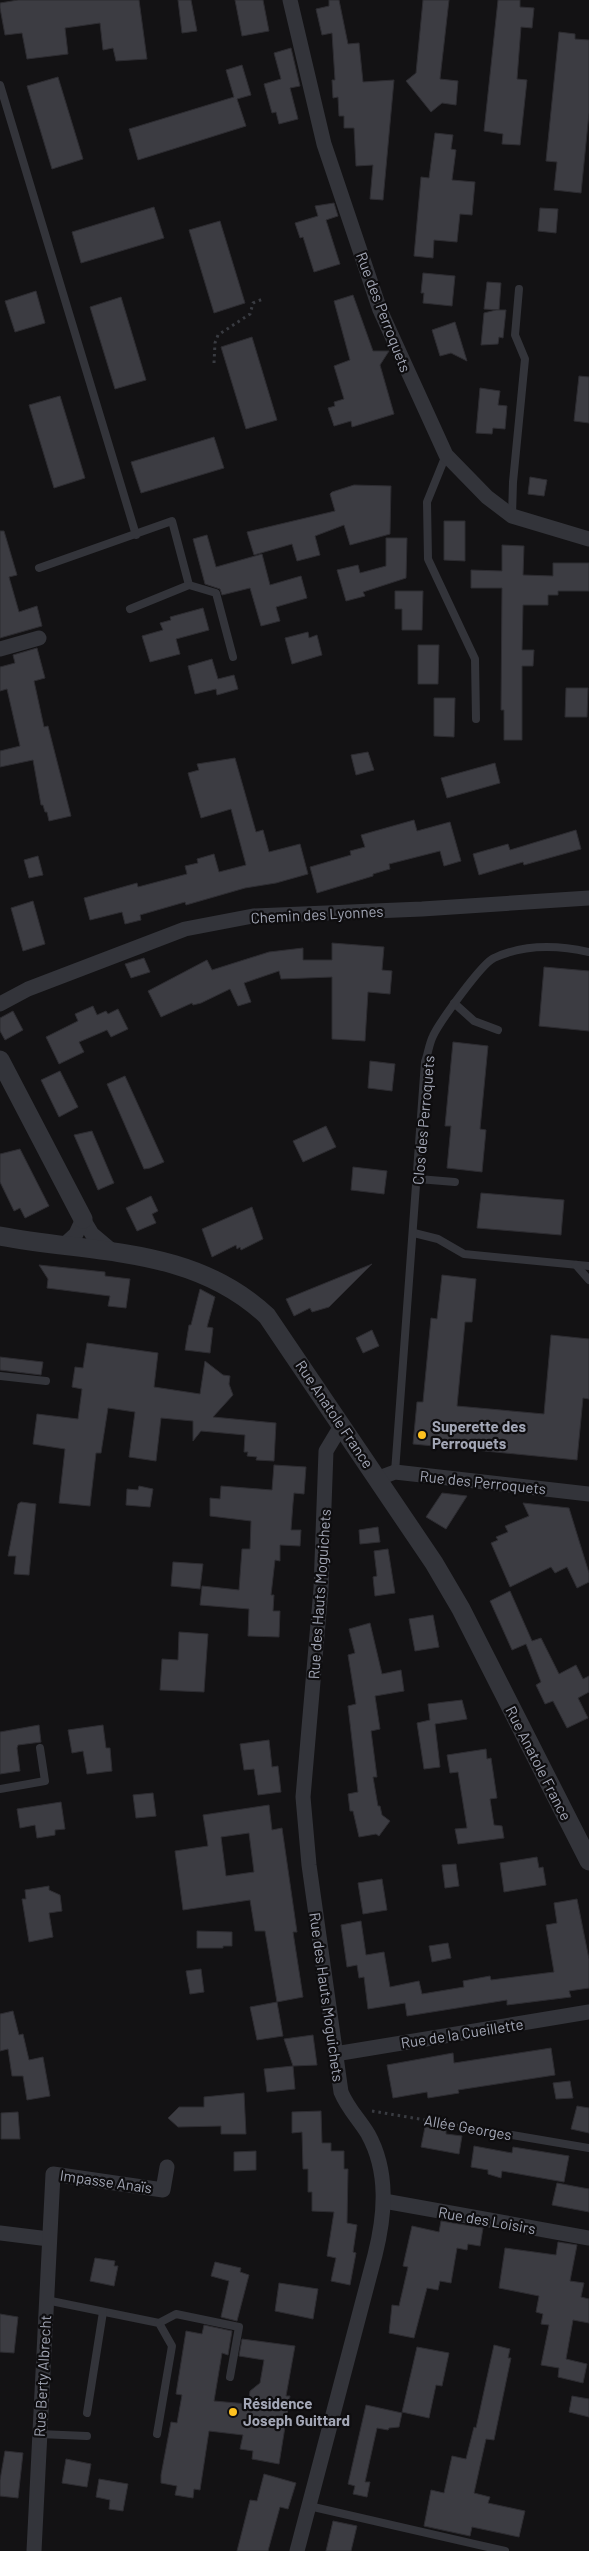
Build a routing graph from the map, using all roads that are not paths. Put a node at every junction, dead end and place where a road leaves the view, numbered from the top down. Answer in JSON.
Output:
{"nodes":[{"id":1,"x":290,"y":0,"type":"edge"},
{"id":2,"x":0,"y":85,"type":"edge"},
{"id":3,"x":519,"y":289,"type":"dead end"},
{"id":4,"x":446,"y":455,"type":"junction"},
{"id":5,"x":512,"y":516,"type":"junction"},
{"id":6,"x":136,"y":534,"type":"junction"},
{"id":7,"x":589,"y":539,"type":"edge"},
{"id":8,"x":39,"y":568,"type":"dead end"},
{"id":9,"x":189,"y":585,"type":"junction"},
{"id":10,"x":130,"y":609,"type":"dead end"},
{"id":11,"x":40,"y":638,"type":"dead end"},
{"id":12,"x":0,"y":649,"type":"edge"},
{"id":13,"x":233,"y":657,"type":"dead end"},
{"id":14,"x":476,"y":719,"type":"dead end"},
{"id":15,"x":589,"y":898,"type":"edge"},
{"id":16,"x":589,"y":952,"type":"edge"},
{"id":17,"x":454,"y":1003,"type":"junction"},
{"id":18,"x":0,"y":1004,"type":"edge"},
{"id":19,"x":498,"y":1030,"type":"dead end"},
{"id":20,"x":0,"y":1060,"type":"edge"},
{"id":21,"x":418,"y":1179,"type":"junction"},
{"id":22,"x":455,"y":1182,"type":"dead end"},
{"id":23,"x":83,"y":1219,"type":"junction"},
{"id":24,"x":414,"y":1233,"type":"junction"},
{"id":25,"x":0,"y":1236,"type":"edge"},
{"id":26,"x":63,"y":1246,"type":"junction"},
{"id":27,"x":111,"y":1250,"type":"junction"},
{"id":28,"x":576,"y":1265,"type":"junction"},
{"id":29,"x":589,"y":1266,"type":"edge"},
{"id":30,"x":589,"y":1280,"type":"edge"},
{"id":31,"x":0,"y":1376,"type":"edge"},
{"id":32,"x":46,"y":1381,"type":"dead end"},
{"id":33,"x":341,"y":1426,"type":"junction"},
{"id":34,"x":387,"y":1475,"type":"junction"},
{"id":35,"x":589,"y":1494,"type":"edge"},
{"id":36,"x":40,"y":1748,"type":"dead end"},
{"id":37,"x":0,"y":1788,"type":"edge"},
{"id":38,"x":589,"y":1861,"type":"edge"},
{"id":39,"x":589,"y":2012,"type":"edge"},
{"id":40,"x":335,"y":2054,"type":"junction"},
{"id":41,"x":512,"y":2135,"type":"road end"},
{"id":42,"x":589,"y":2148,"type":"edge"},
{"id":43,"x":167,"y":2168,"type":"dead end"},
{"id":44,"x":51,"y":2200,"type":"joint"},
{"id":45,"x":384,"y":2201,"type":"junction"},
{"id":46,"x":0,"y":2233,"type":"edge"},
{"id":47,"x":589,"y":2238,"type":"edge"},
{"id":48,"x":49,"y":2239,"type":"junction"},
{"id":49,"x":46,"y":2300,"type":"junction"},
{"id":50,"x":103,"y":2312,"type":"junction"},
{"id":51,"x":159,"y":2323,"type":"junction"},
{"id":52,"x":230,"y":2377,"type":"dead end"},
{"id":53,"x":87,"y":2413,"type":"dead end"},
{"id":54,"x":39,"y":2434,"type":"junction"},
{"id":55,"x":157,"y":2434,"type":"dead end"},
{"id":56,"x":87,"y":2436,"type":"dead end"},
{"id":57,"x":309,"y":2506,"type":"junction"},
{"id":58,"x":34,"y":2551,"type":"edge"},
{"id":59,"x":297,"y":2551,"type":"edge"},
{"id":60,"x":505,"y":2551,"type":"edge"}],
"edges":[{"from":1,"to":4,"type":"street","name":"Rue des Perroquets"},
{"from":2,"to":6,"type":"lane"},
{"from":3,"to":5,"type":"lane"},
{"from":4,"to":5,"type":"street","name":"Rue des Perroquets"},
{"from":4,"to":14,"type":"lane"},
{"from":5,"to":7,"type":"street","name":"Rue des Perroquets"},
{"from":6,"to":8,"type":"lane"},
{"from":6,"to":9,"type":"lane"},
{"from":9,"to":10,"type":"lane"},
{"from":9,"to":13,"type":"lane"},
{"from":11,"to":12,"type":"street"},
{"from":15,"to":18,"type":"street","name":"Chemin des Lyonnes"},
{"from":16,"to":17,"type":"lane","name":"Clos des Perroquets"},
{"from":17,"to":19,"type":"lane"},
{"from":17,"to":21,"type":"lane","name":"Clos des Perroquets"},
{"from":20,"to":23,"type":"street","name":"Rue Anatole France"},
{"from":21,"to":22,"type":"lane"},
{"from":21,"to":24,"type":"lane","name":"Clos des Perroquets"},
{"from":23,"to":26,"type":"street"},
{"from":23,"to":27,"type":"street","name":"Rue Anatole France"},
{"from":24,"to":28,"type":"lane"},
{"from":24,"to":34,"type":"lane","name":"Clos des Perroquets"},
{"from":25,"to":26,"type":"street"},
{"from":26,"to":27,"type":"street"},
{"from":27,"to":33,"type":"street","name":"Rue Anatole France"},
{"from":28,"to":29,"type":"lane"},
{"from":28,"to":30,"type":"lane"},
{"from":31,"to":32,"type":"lane"},
{"from":33,"to":34,"type":"street","name":"Rue Anatole France"},
{"from":33,"to":40,"type":"street","name":"Rue des Hauts Moguichets"},
{"from":34,"to":35,"type":"street","name":"Rue des Perroquets"},
{"from":34,"to":38,"type":"street","name":"Rue Anatole France"},
{"from":36,"to":37,"type":"lane"},
{"from":39,"to":40,"type":"street","name":"Rue de la Cueillette"},
{"from":40,"to":45,"type":"street","name":"Rue des Hauts Moguichets"},
{"from":41,"to":42,"type":"lane","name":"Allée Georges"},
{"from":43,"to":44,"type":"street","name":"Impasse Anaïs"},
{"from":44,"to":48,"type":"street","name":"Rue Berty Albrecht"},
{"from":45,"to":47,"type":"street","name":"Rue des Loisirs"},
{"from":45,"to":57,"type":"street","name":"Rue des Hauts Moguichets"},
{"from":46,"to":48,"type":"street"},
{"from":48,"to":49,"type":"street","name":"Rue Berty Albrecht"},
{"from":49,"to":50,"type":"lane"},
{"from":49,"to":54,"type":"street","name":"Rue Berty Albrecht"},
{"from":50,"to":51,"type":"lane"},
{"from":50,"to":53,"type":"lane"},
{"from":51,"to":52,"type":"lane"},
{"from":51,"to":55,"type":"lane"},
{"from":54,"to":56,"type":"lane"},
{"from":54,"to":58,"type":"street","name":"Rue Berty Albrecht"},
{"from":57,"to":59,"type":"street","name":"Rue des Hauts Moguichets"},
{"from":57,"to":60,"type":"lane"}]}
